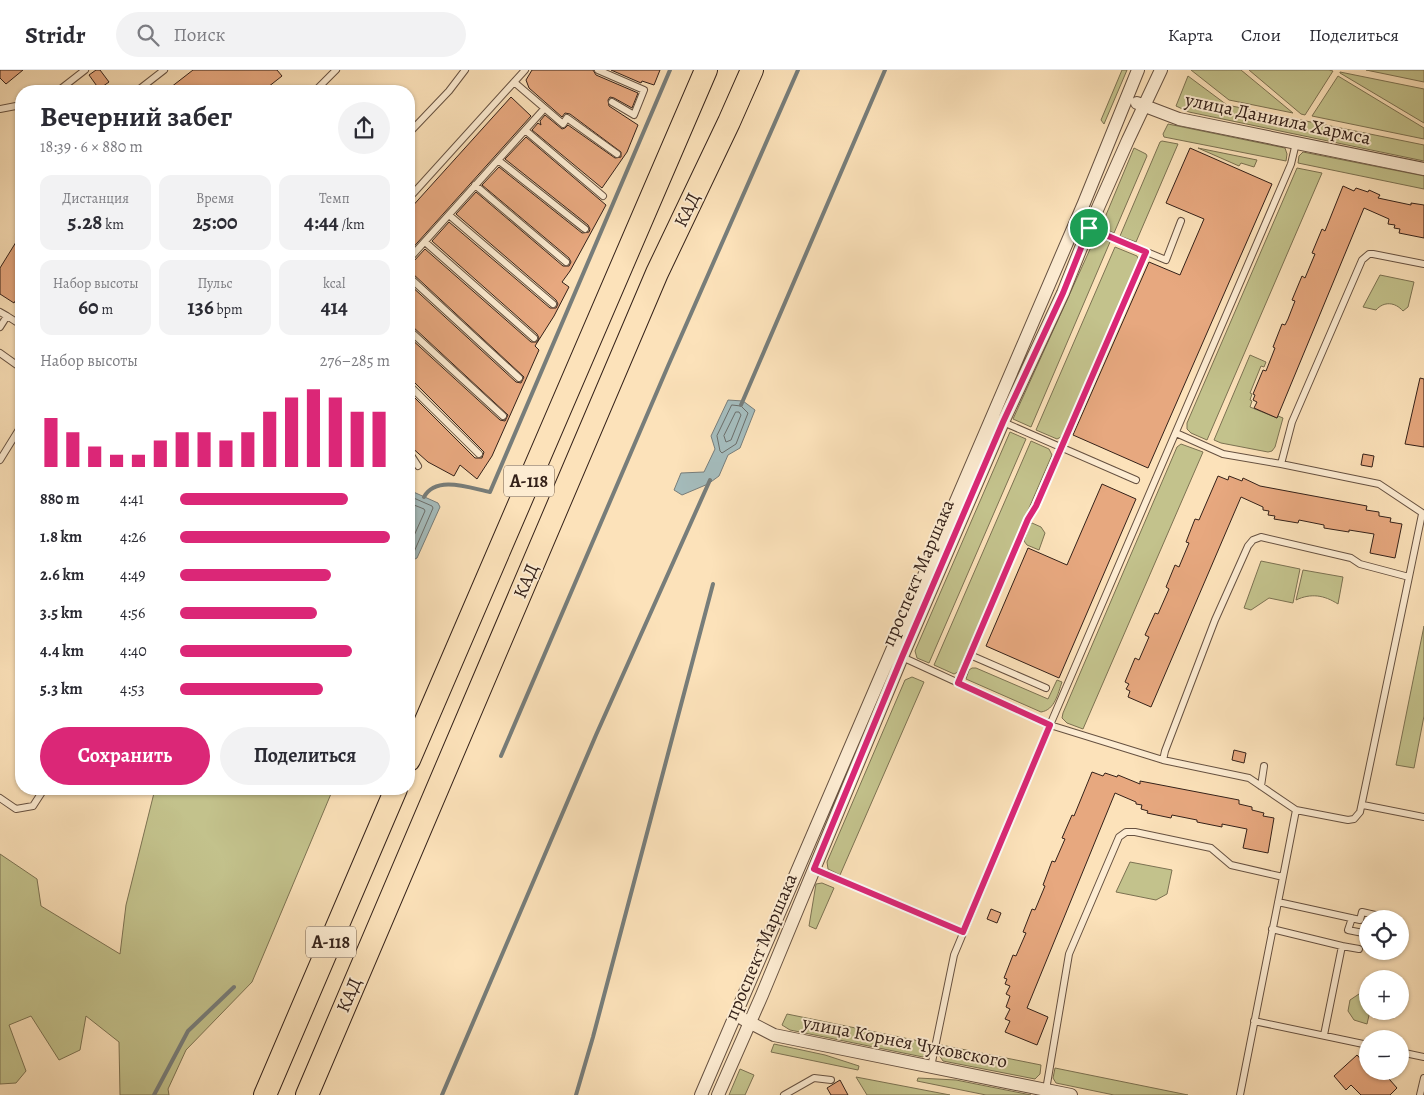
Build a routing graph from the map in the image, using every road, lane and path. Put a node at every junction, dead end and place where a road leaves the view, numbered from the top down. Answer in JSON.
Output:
{"nodes":[{"id":1,"x":85,"y":70,"type":"edge"},
{"id":2,"x":164,"y":70,"type":"edge"},
{"id":3,"x":336,"y":70,"type":"edge"},
{"id":4,"x":465,"y":70,"type":"edge"},
{"id":5,"x":525,"y":70,"type":"edge"},
{"id":6,"x":598,"y":70,"type":"edge"},
{"id":7,"x":706,"y":70,"type":"edge"},
{"id":8,"x":752,"y":70,"type":"edge"},
{"id":9,"x":1138,"y":70,"type":"edge"},
{"id":10,"x":1161,"y":70,"type":"edge"},
{"id":11,"x":514,"y":82,"type":"junction"},
{"id":12,"x":66,"y":85,"type":"edge"},
{"id":13,"x":145,"y":85,"type":"edge"},
{"id":14,"x":320,"y":85,"type":"edge"},
{"id":15,"x":1127,"y":100,"type":"junction"},
{"id":16,"x":612,"y":102,"type":"dead end"},
{"id":17,"x":15,"y":106,"type":"edge"},
{"id":18,"x":1144,"y":106,"type":"junction"},
{"id":19,"x":0,"y":109,"type":"edge"},
{"id":20,"x":544,"y":109,"type":"junction"},
{"id":21,"x":415,"y":127,"type":"edge"},
{"id":22,"x":525,"y":130,"type":"junction"},
{"id":23,"x":1296,"y":143,"type":"junction"},
{"id":24,"x":617,"y":154,"type":"dead end"},
{"id":25,"x":498,"y":160,"type":"junction"},
{"id":26,"x":1424,"y":169,"type":"edge"},
{"id":27,"x":476,"y":186,"type":"junction"},
{"id":28,"x":415,"y":191,"type":"edge"},
{"id":29,"x":603,"y":196,"type":"dead end"},
{"id":30,"x":449,"y":215,"type":"junction"},
{"id":31,"x":1181,"y":221,"type":"dead end"},
{"id":32,"x":1089,"y":228,"type":"junction"},
{"id":33,"x":585,"y":230,"type":"dead end"},
{"id":34,"x":425,"y":242,"type":"junction"},
{"id":35,"x":1146,"y":252,"type":"junction"},
{"id":36,"x":415,"y":253,"type":"edge"},
{"id":37,"x":566,"y":262,"type":"dead end"},
{"id":38,"x":1424,"y":264,"type":"edge"},
{"id":39,"x":415,"y":283,"type":"edge"},
{"id":40,"x":553,"y":304,"type":"dead end"},
{"id":41,"x":0,"y":312,"type":"edge"},
{"id":42,"x":7,"y":316,"type":"junction"},
{"id":43,"x":15,"y":321,"type":"edge"},
{"id":44,"x":0,"y":327,"type":"edge"},
{"id":45,"x":415,"y":335,"type":"edge"},
{"id":46,"x":534,"y":338,"type":"dead end"},
{"id":47,"x":0,"y":353,"type":"edge"},
{"id":48,"x":15,"y":364,"type":"edge"},
{"id":49,"x":519,"y":378,"type":"dead end"},
{"id":50,"x":415,"y":391,"type":"edge"},
{"id":51,"x":503,"y":416,"type":"dead end"},
{"id":52,"x":1003,"y":422,"type":"junction"},
{"id":53,"x":1176,"y":433,"type":"junction"},
{"id":54,"x":15,"y":436,"type":"edge"},
{"id":55,"x":1062,"y":448,"type":"junction"},
{"id":56,"x":479,"y":454,"type":"dead end"},
{"id":57,"x":0,"y":460,"type":"edge"},
{"id":58,"x":415,"y":461,"type":"edge"},
{"id":59,"x":1281,"y":464,"type":"junction"},
{"id":60,"x":418,"y":466,"type":"dead end"},
{"id":61,"x":1136,"y":480,"type":"dead end"},
{"id":62,"x":1423,"y":514,"type":"edge"},
{"id":63,"x":1409,"y":577,"type":"junction"},
{"id":64,"x":970,"y":655,"type":"junction"},
{"id":65,"x":902,"y":657,"type":"junction"},
{"id":66,"x":958,"y":683,"type":"junction"},
{"id":67,"x":1046,"y":688,"type":"dead end"},
{"id":68,"x":1050,"y":725,"type":"junction"},
{"id":69,"x":415,"y":746,"type":"edge"},
{"id":70,"x":1163,"y":760,"type":"junction"},
{"id":71,"x":1264,"y":766,"type":"dead end"},
{"id":72,"x":1261,"y":786,"type":"junction"},
{"id":73,"x":40,"y":795,"type":"edge"},
{"id":74,"x":393,"y":795,"type":"edge"},
{"id":75,"x":0,"y":798,"type":"edge"},
{"id":76,"x":1363,"y":805,"type":"junction"},
{"id":77,"x":1296,"y":810,"type":"junction"},
{"id":78,"x":1424,"y":817,"type":"edge"},
{"id":79,"x":814,"y":869,"type":"junction"},
{"id":80,"x":1283,"y":877,"type":"junction"},
{"id":81,"x":1278,"y":902,"type":"junction"},
{"id":82,"x":1352,"y":918,"type":"junction"},
{"id":83,"x":1359,"y":920,"type":"edge"},
{"id":84,"x":1272,"y":930,"type":"junction"},
{"id":85,"x":963,"y":932,"type":"junction"},
{"id":86,"x":1359,"y":932,"type":"edge"},
{"id":87,"x":1342,"y":946,"type":"junction"},
{"id":88,"x":1359,"y":949,"type":"dead end"},
{"id":89,"x":736,"y":1016,"type":"junction"},
{"id":90,"x":1254,"y":1020,"type":"junction"},
{"id":91,"x":751,"y":1022,"type":"junction"},
{"id":92,"x":1324,"y":1035,"type":"junction"},
{"id":93,"x":1359,"y":1043,"type":"edge"},
{"id":94,"x":1409,"y":1054,"type":"edge"},
{"id":95,"x":1424,"y":1057,"type":"edge"},
{"id":96,"x":931,"y":1066,"type":"junction"},
{"id":97,"x":1424,"y":1078,"type":"edge"},
{"id":98,"x":831,"y":1080,"type":"dead end"},
{"id":99,"x":1046,"y":1090,"type":"junction"},
{"id":100,"x":265,"y":1095,"type":"edge"},
{"id":101,"x":307,"y":1095,"type":"edge"},
{"id":102,"x":701,"y":1095,"type":"edge"},
{"id":103,"x":718,"y":1095,"type":"edge"},
{"id":104,"x":784,"y":1095,"type":"edge"},
{"id":105,"x":1071,"y":1095,"type":"edge"},
{"id":106,"x":1240,"y":1095,"type":"edge"},
{"id":107,"x":1420,"y":1095,"type":"edge"}],
"edges":[{"from":1,"to":12,"type":"lane"},
{"from":2,"to":13,"type":"lane"},
{"from":3,"to":14,"type":"lane"},
{"from":4,"to":21,"type":"lane"},
{"from":5,"to":11,"type":"lane"},
{"from":6,"to":16,"type":"lane"},
{"from":7,"to":69,"type":"highway","name":"КАД","number":"А-118"},
{"from":8,"to":101,"type":"highway","name":"КАД","number":"А-118"},
{"from":9,"to":15,"type":"street","name":"проспект Маршака"},
{"from":10,"to":18,"type":"street","name":"проспект Маршака"},
{"from":11,"to":20,"type":"lane"},
{"from":11,"to":28,"type":"lane"},
{"from":15,"to":18,"type":"street","name":"улица Даниила Хармса"},
{"from":15,"to":89,"type":"street","name":"проспект Маршака"},
{"from":17,"to":19,"type":"lane"},
{"from":18,"to":23,"type":"street","name":"улица Даниила Хармса"},
{"from":18,"to":32,"type":"street","name":"проспект Маршака"},
{"from":20,"to":22,"type":"lane"},
{"from":20,"to":24,"type":"lane"},
{"from":22,"to":25,"type":"lane"},
{"from":22,"to":29,"type":"lane"},
{"from":23,"to":26,"type":"street","name":"улица Даниила Хармса"},
{"from":23,"to":53,"type":"lane"},
{"from":25,"to":27,"type":"lane"},
{"from":25,"to":33,"type":"lane"},
{"from":27,"to":30,"type":"lane"},
{"from":27,"to":37,"type":"lane"},
{"from":30,"to":34,"type":"lane"},
{"from":30,"to":40,"type":"lane"},
{"from":31,"to":35,"type":"lane"},
{"from":32,"to":35,"type":"lane"},
{"from":32,"to":52,"type":"street","name":"проспект Маршака"},
{"from":34,"to":36,"type":"lane"},
{"from":34,"to":46,"type":"lane"},
{"from":35,"to":55,"type":"lane"},
{"from":38,"to":59,"type":"lane"},
{"from":39,"to":49,"type":"lane"},
{"from":41,"to":42,"type":"lane"},
{"from":42,"to":43,"type":"lane"},
{"from":42,"to":44,"type":"lane"},
{"from":45,"to":51,"type":"lane"},
{"from":47,"to":48,"type":"lane"},
{"from":50,"to":56,"type":"lane"},
{"from":52,"to":55,"type":"lane"},
{"from":52,"to":65,"type":"street","name":"проспект Маршака"},
{"from":53,"to":59,"type":"lane"},
{"from":53,"to":68,"type":"lane"},
{"from":54,"to":57,"type":"lane"},
{"from":55,"to":61,"type":"lane"},
{"from":55,"to":64,"type":"lane"},
{"from":58,"to":60,"type":"lane"},
{"from":59,"to":62,"type":"lane"},
{"from":62,"to":63,"type":"lane"},
{"from":63,"to":70,"type":"lane"},
{"from":63,"to":76,"type":"lane"},
{"from":64,"to":66,"type":"lane"},
{"from":64,"to":67,"type":"lane"},
{"from":65,"to":66,"type":"lane"},
{"from":65,"to":79,"type":"street","name":"проспект Маршака"},
{"from":66,"to":68,"type":"lane"},
{"from":68,"to":70,"type":"lane"},
{"from":68,"to":85,"type":"lane"},
{"from":70,"to":72,"type":"lane"},
{"from":71,"to":72,"type":"lane"},
{"from":72,"to":77,"type":"lane"},
{"from":73,"to":75,"type":"lane"},
{"from":74,"to":100,"type":"highway","name":"КАД","number":"А-118"},
{"from":76,"to":77,"type":"lane"},
{"from":76,"to":78,"type":"lane"},
{"from":77,"to":80,"type":"lane"},
{"from":79,"to":85,"type":"lane"},
{"from":79,"to":91,"type":"street","name":"проспект Маршака"},
{"from":80,"to":81,"type":"lane"},
{"from":80,"to":99,"type":"lane"},
{"from":81,"to":82,"type":"lane"},
{"from":81,"to":84,"type":"lane"},
{"from":82,"to":83,"type":"lane"},
{"from":82,"to":86,"type":"lane"},
{"from":84,"to":87,"type":"lane"},
{"from":84,"to":90,"type":"lane"},
{"from":85,"to":96,"type":"lane"},
{"from":87,"to":88,"type":"lane"},
{"from":87,"to":92,"type":"lane"},
{"from":89,"to":91,"type":"street","name":"улица Корнея Чуковского"},
{"from":89,"to":102,"type":"street","name":"проспект Маршака"},
{"from":90,"to":92,"type":"lane"},
{"from":90,"to":106,"type":"lane"},
{"from":91,"to":96,"type":"street","name":"улица Корнея Чуковского"},
{"from":91,"to":103,"type":"street","name":"проспект Маршака"},
{"from":92,"to":93,"type":"lane"},
{"from":94,"to":95,"type":"lane"},
{"from":96,"to":99,"type":"street","name":"улица Корнея Чуковского"},
{"from":97,"to":107,"type":"lane"},
{"from":98,"to":104,"type":"lane"},
{"from":99,"to":105,"type":"street","name":"улица Корнея Чуковского"}]}
